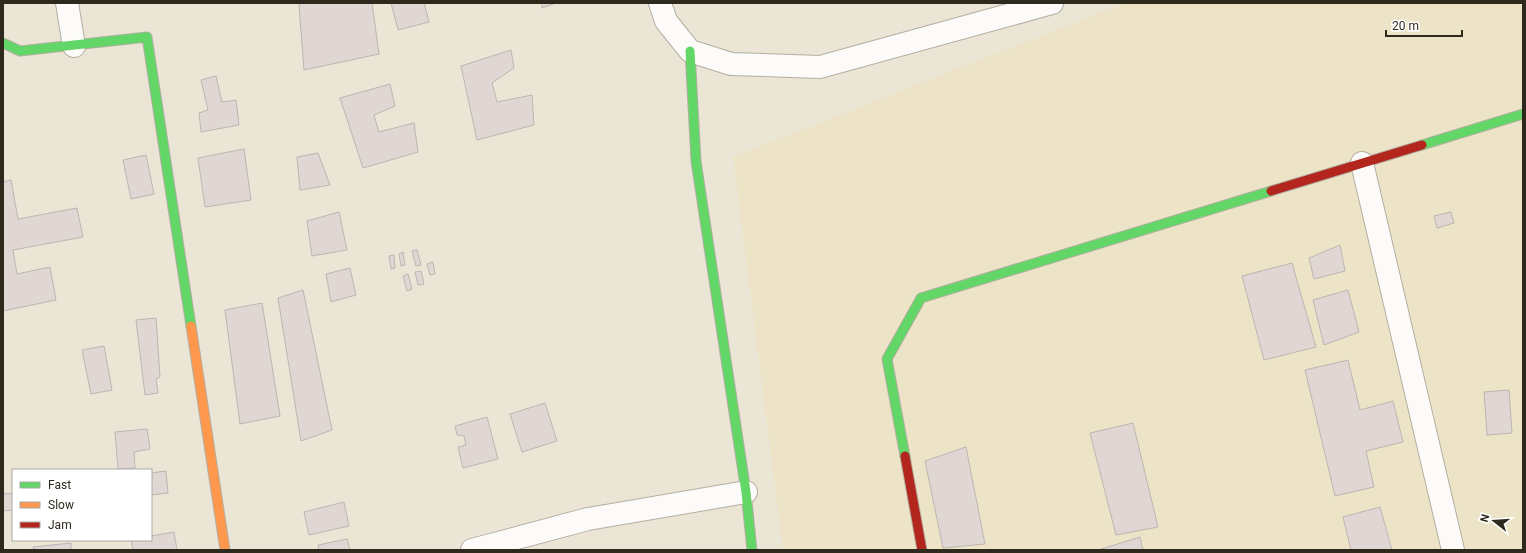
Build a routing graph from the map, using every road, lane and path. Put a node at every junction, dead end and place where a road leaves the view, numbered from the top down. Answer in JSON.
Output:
{"nodes":[{"id":1,"x":67,"y":3,"type":"edge"},
{"id":2,"x":660,"y":3,"type":"edge"},
{"id":3,"x":1052,"y":3,"type":"edge"},
{"id":4,"x":3,"y":43,"type":"edge"},
{"id":5,"x":74,"y":46,"type":"junction"},
{"id":6,"x":690,"y":51,"type":"junction"},
{"id":7,"x":1523,"y":114,"type":"edge"},
{"id":8,"x":1362,"y":163,"type":"junction"},
{"id":9,"x":746,"y":492,"type":"junction"},
{"id":10,"x":225,"y":550,"type":"edge"},
{"id":11,"x":472,"y":550,"type":"edge"},
{"id":12,"x":752,"y":550,"type":"edge"},
{"id":13,"x":922,"y":550,"type":"edge"},
{"id":14,"x":1453,"y":550,"type":"edge"}],
"edges":[{"from":1,"to":5,"type":"street"},
{"from":2,"to":6,"type":"street"},
{"from":3,"to":6,"type":"street"},
{"from":4,"to":5,"type":"street"},
{"from":5,"to":10,"type":"street"},
{"from":6,"to":9,"type":"street"},
{"from":7,"to":8,"type":"street"},
{"from":8,"to":13,"type":"street"},
{"from":8,"to":14,"type":"street"},
{"from":9,"to":11,"type":"street"},
{"from":9,"to":12,"type":"street"}]}
